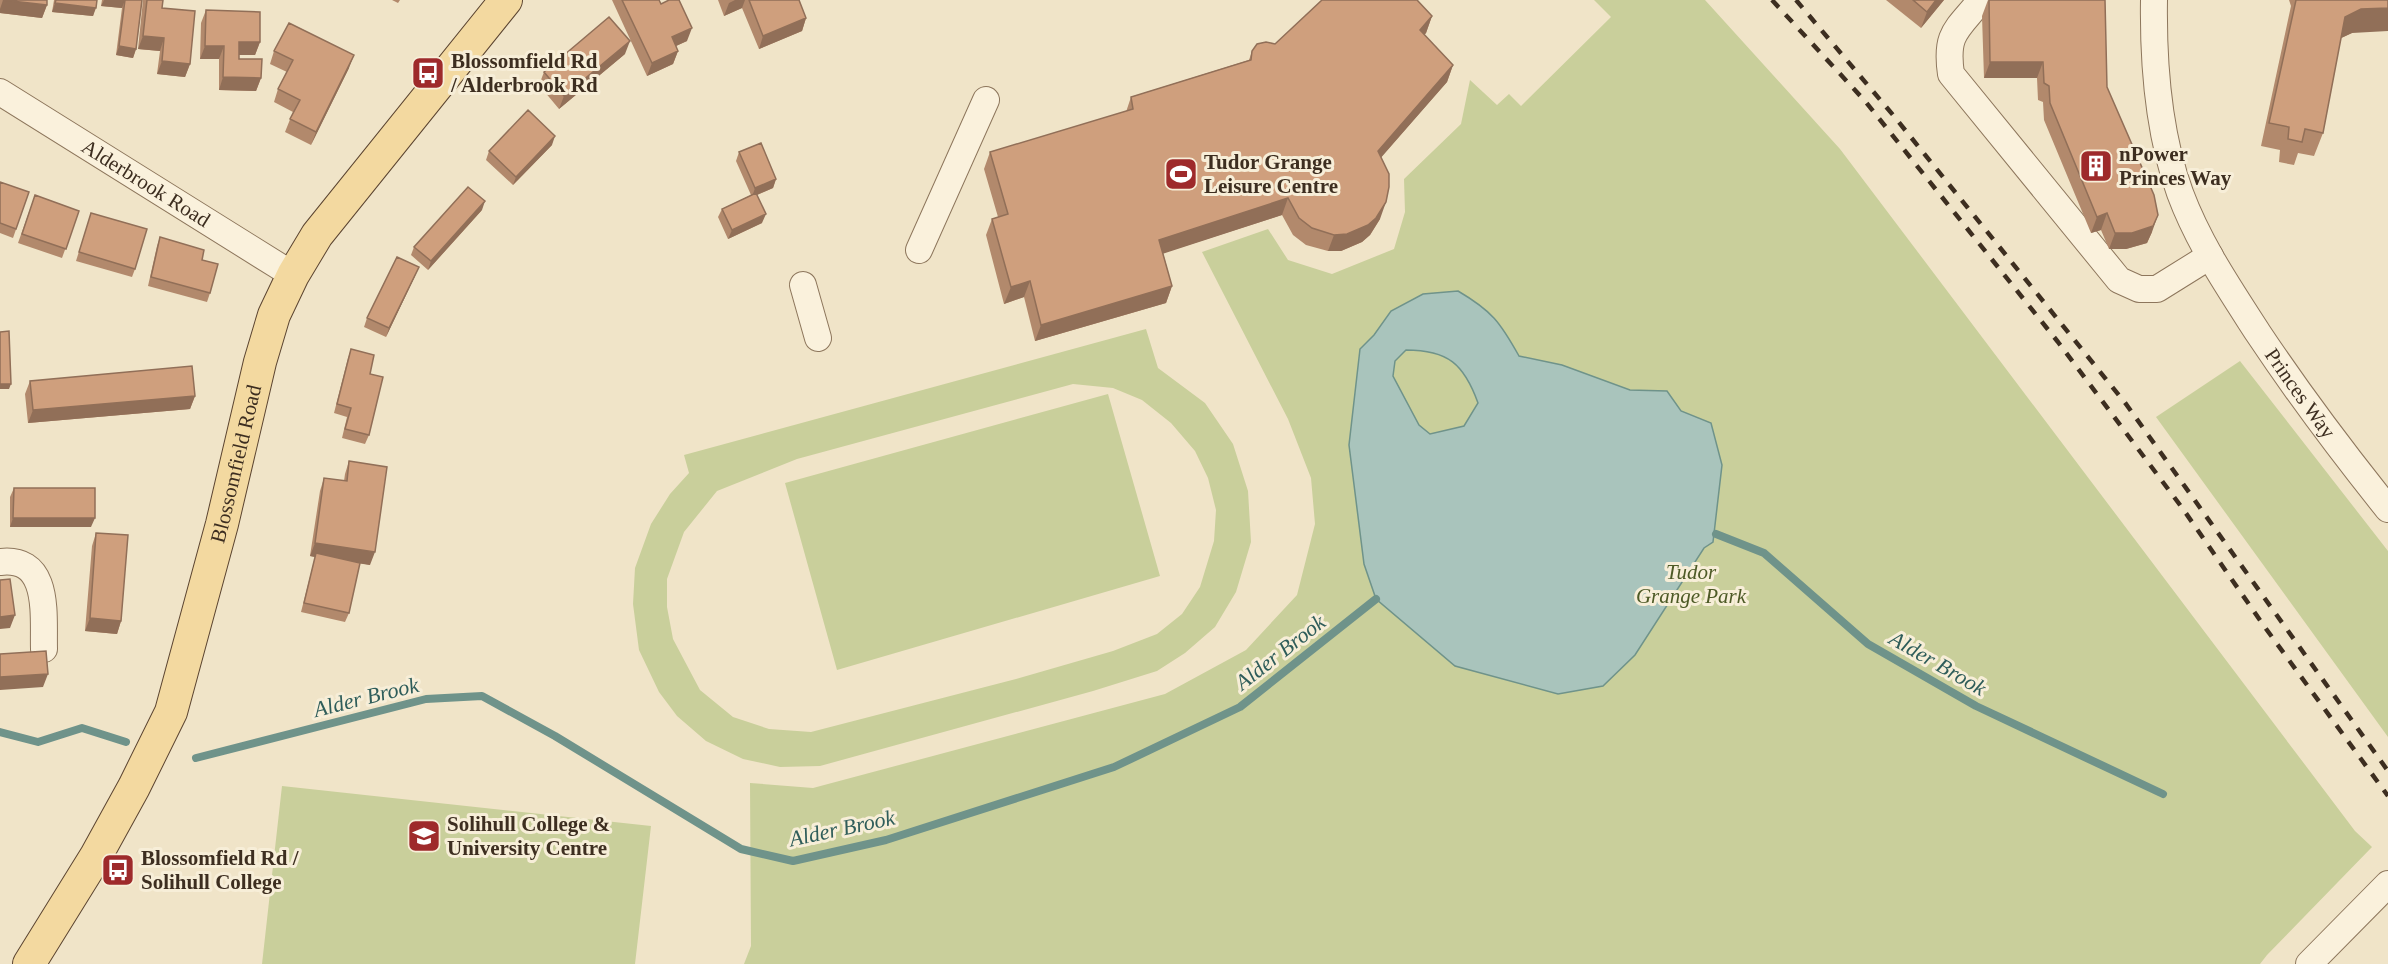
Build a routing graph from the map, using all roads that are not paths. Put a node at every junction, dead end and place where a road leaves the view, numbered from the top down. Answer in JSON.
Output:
{"nodes":[{"id":1,"x":506,"y":0,"type":"edge"},
{"id":2,"x":1981,"y":0,"type":"edge"},
{"id":3,"x":2154,"y":0,"type":"edge"},
{"id":4,"x":0,"y":92,"type":"edge"},
{"id":5,"x":986,"y":100,"type":"dead end"},
{"id":6,"x":919,"y":250,"type":"dead end"},
{"id":7,"x":2210,"y":256,"type":"junction"},
{"id":8,"x":293,"y":275,"type":"junction"},
{"id":9,"x":803,"y":285,"type":"dead end"},
{"id":10,"x":818,"y":338,"type":"dead end"},
{"id":11,"x":2382,"y":501,"type":"edge"},
{"id":12,"x":0,"y":562,"type":"edge"},
{"id":13,"x":44,"y":649,"type":"edge"},
{"id":14,"x":2388,"y":884,"type":"edge"},
{"id":15,"x":29,"y":964,"type":"edge"},
{"id":16,"x":2309,"y":964,"type":"edge"}],
"edges":[{"from":1,"to":8,"type":"main road","name":"Blossomfield Road"},
{"from":2,"to":7,"type":"street"},
{"from":3,"to":7,"type":"street"},
{"from":4,"to":8,"type":"street","name":"Alderbrook Road"},
{"from":5,"to":6,"type":"street"},
{"from":7,"to":11,"type":"street","name":"Princes Way"},
{"from":8,"to":15,"type":"main road","name":"Blossomfield Road"},
{"from":9,"to":10,"type":"street"},
{"from":12,"to":13,"type":"street"},
{"from":14,"to":16,"type":"street"}]}
